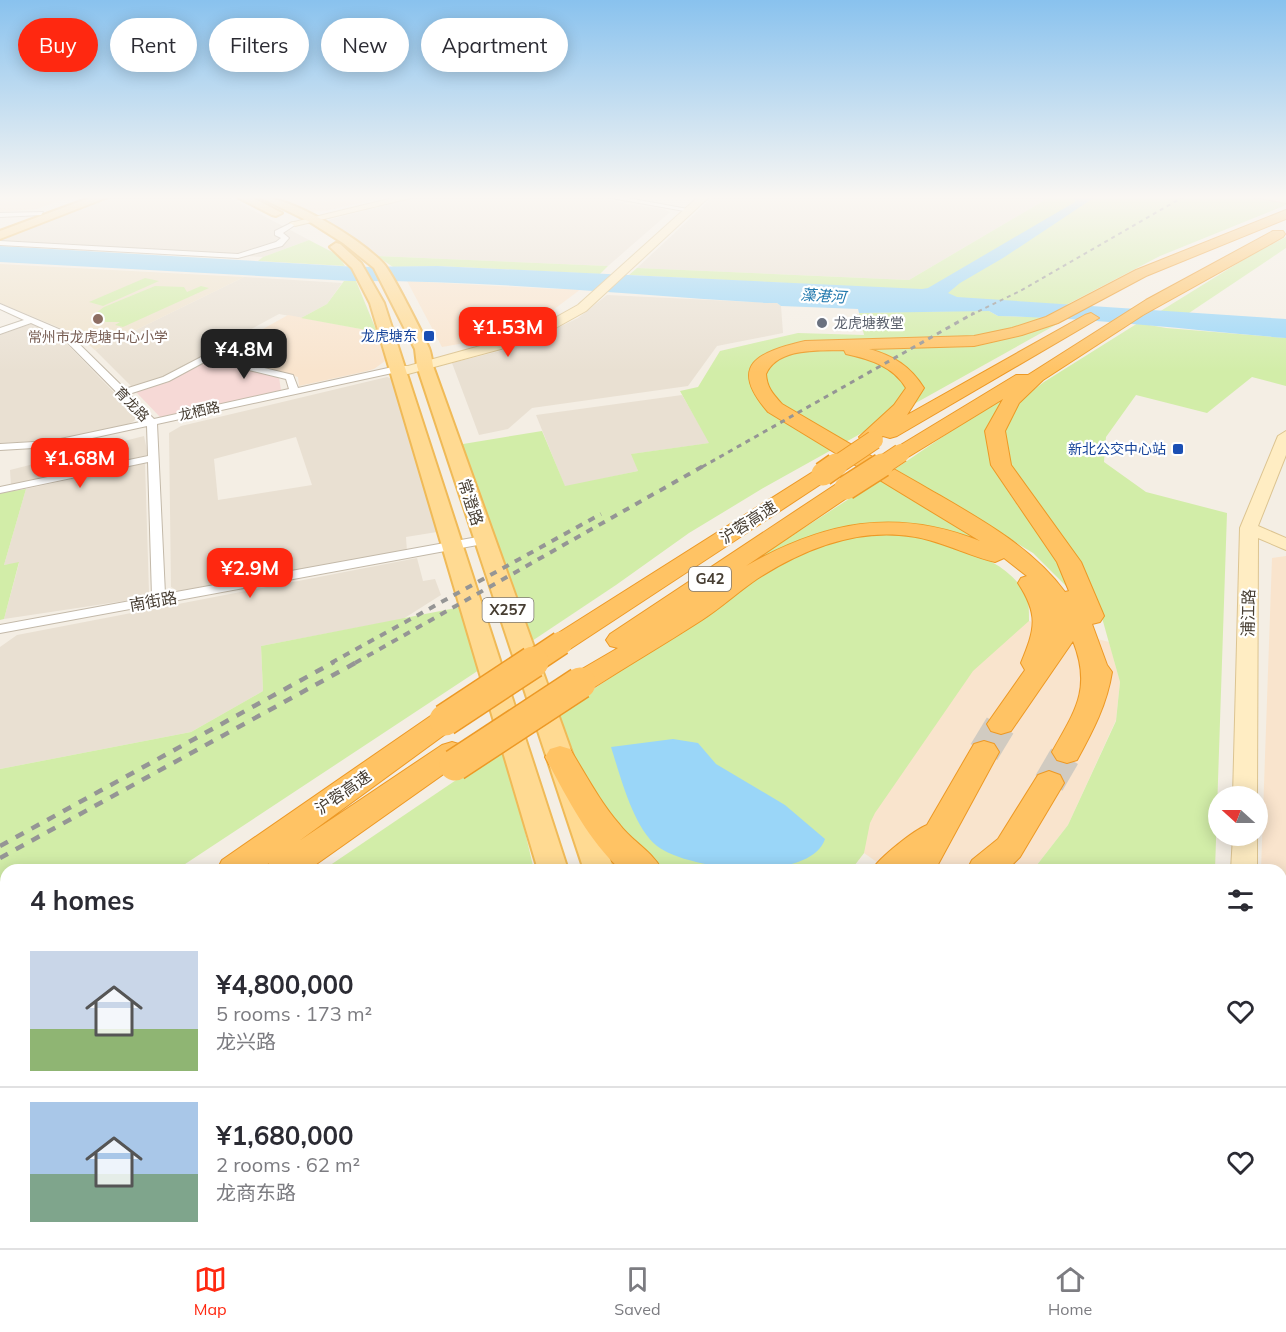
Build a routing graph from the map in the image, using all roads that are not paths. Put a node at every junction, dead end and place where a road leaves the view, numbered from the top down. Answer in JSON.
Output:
{"nodes":[{"id":1,"x":224,"y":255,"type":"edge"},
{"id":2,"x":241,"y":255,"type":"edge"},
{"id":3,"x":346,"y":255,"type":"edge"},
{"id":4,"x":366,"y":255,"type":"edge"},
{"id":5,"x":637,"y":255,"type":"edge"},
{"id":6,"x":1185,"y":255,"type":"edge"},
{"id":7,"x":1209,"y":255,"type":"edge"},
{"id":8,"x":1238,"y":255,"type":"edge"},
{"id":9,"x":1160,"y":281,"type":"dead end"},
{"id":10,"x":0,"y":306,"type":"edge"},
{"id":11,"x":1106,"y":316,"type":"junction"},
{"id":12,"x":32,"y":320,"type":"junction"},
{"id":13,"x":0,"y":331,"type":"edge"},
{"id":14,"x":424,"y":363,"type":"junction"},
{"id":15,"x":397,"y":369,"type":"junction"},
{"id":16,"x":294,"y":390,"type":"junction"},
{"id":17,"x":122,"y":393,"type":"junction"},
{"id":18,"x":152,"y":422,"type":"junction"},
{"id":19,"x":1286,"y":436,"type":"edge"},
{"id":20,"x":872,"y":439,"type":"junction"},
{"id":21,"x":0,"y":447,"type":"edge"},
{"id":22,"x":153,"y":458,"type":"junction"},
{"id":23,"x":0,"y":490,"type":"edge"},
{"id":24,"x":1249,"y":528,"type":"junction"},
{"id":25,"x":1286,"y":531,"type":"edge"},
{"id":26,"x":483,"y":540,"type":"junction"},
{"id":27,"x":1286,"y":545,"type":"edge"},
{"id":28,"x":453,"y":546,"type":"junction"},
{"id":29,"x":159,"y":599,"type":"junction"},
{"id":30,"x":4,"y":630,"type":"edge"},
{"id":31,"x":577,"y":676,"type":"junction"},
{"id":32,"x":1097,"y":689,"type":"junction"},
{"id":33,"x":1020,"y":696,"type":"junction"},
{"id":34,"x":1001,"y":723,"type":"tunnel mouth"},
{"id":35,"x":984,"y":752,"type":"tunnel mouth"},
{"id":36,"x":1067,"y":752,"type":"tunnel mouth"},
{"id":37,"x":560,"y":757,"type":"junction"},
{"id":38,"x":454,"y":759,"type":"junction"},
{"id":39,"x":1049,"y":783,"type":"tunnel mouth"},
{"id":40,"x":1245,"y":786,"type":"edge"},
{"id":41,"x":953,"y":809,"type":"junction"},
{"id":42,"x":1245,"y":846,"type":"edge"},
{"id":43,"x":242,"y":864,"type":"edge"},
{"id":44,"x":291,"y":864,"type":"edge"},
{"id":45,"x":301,"y":864,"type":"edge"},
{"id":46,"x":551,"y":864,"type":"edge"},
{"id":47,"x":597,"y":864,"type":"edge"},
{"id":48,"x":638,"y":864,"type":"edge"},
{"id":49,"x":898,"y":864,"type":"edge"},
{"id":50,"x":921,"y":864,"type":"edge"},
{"id":51,"x":991,"y":864,"type":"edge"},
{"id":52,"x":1244,"y":864,"type":"edge"}],
"edges":[{"from":1,"to":2,"type":"street"},
{"from":3,"to":15,"type":"main road","name":"常澄路","number":"X257"},
{"from":4,"to":14,"type":"main road","name":"常澄路","number":"X257"},
{"from":5,"to":14,"type":"street"},
{"from":6,"to":11,"type":"highway"},
{"from":7,"to":9,"type":"highway"},
{"from":8,"to":11,"type":"highway"},
{"from":10,"to":12,"type":"street","name":"育龙路"},
{"from":11,"to":20,"type":"highway","name":"沪蓉高速","number":"G42"},
{"from":11,"to":31,"type":"highway","name":"沪蓉高速","number":"G42","bridge":true},
{"from":11,"to":32,"type":"highway"},
{"from":11,"to":33,"type":"highway"},
{"from":12,"to":13,"type":"street"},
{"from":12,"to":17,"type":"street","name":"育龙路"},
{"from":14,"to":15,"type":"street"},
{"from":14,"to":26,"type":"main road","name":"常澄路","number":"X257"},
{"from":15,"to":16,"type":"street","name":"龙栖路"},
{"from":15,"to":28,"type":"main road","name":"常澄路","number":"X257"},
{"from":16,"to":17,"type":"street"},
{"from":16,"to":18,"type":"street","name":"龙栖路"},
{"from":17,"to":18,"type":"street","name":"育龙路"},
{"from":18,"to":21,"type":"street","name":"龙栖路"},
{"from":18,"to":22,"type":"street","name":"育龙路"},
{"from":19,"to":24,"type":"street","name":"浦江路"},
{"from":20,"to":32,"type":"highway"},
{"from":20,"to":43,"type":"highway","name":"沪蓉高速","number":"G42","bridge":true},
{"from":22,"to":23,"type":"street"},
{"from":22,"to":29,"type":"street","name":"育龙路"},
{"from":24,"to":25,"type":"street"},
{"from":24,"to":27,"type":"street"},
{"from":24,"to":40,"type":"street","name":"浦江路"},
{"from":26,"to":28,"type":"street","name":"南街路"},
{"from":26,"to":37,"type":"main road","name":"常澄路","number":"X257"},
{"from":28,"to":29,"type":"street","name":"南街路"},
{"from":28,"to":46,"type":"main road","name":"常澄路","number":"X257"},
{"from":29,"to":30,"type":"street","name":"南街路"},
{"from":31,"to":33,"type":"highway"},
{"from":31,"to":38,"type":"highway","bridge":true},
{"from":32,"to":36,"type":"highway"},
{"from":33,"to":34,"type":"highway"},
{"from":35,"to":41,"type":"highway"},
{"from":37,"to":47,"type":"main road","name":"常澄路","number":"X257"},
{"from":37,"to":48,"type":"highway"},
{"from":38,"to":44,"type":"highway","name":"沪蓉高速"},
{"from":38,"to":45,"type":"highway"},
{"from":39,"to":51,"type":"highway"},
{"from":41,"to":49,"type":"highway"},
{"from":41,"to":50,"type":"highway"},
{"from":42,"to":52,"type":"street"}]}
